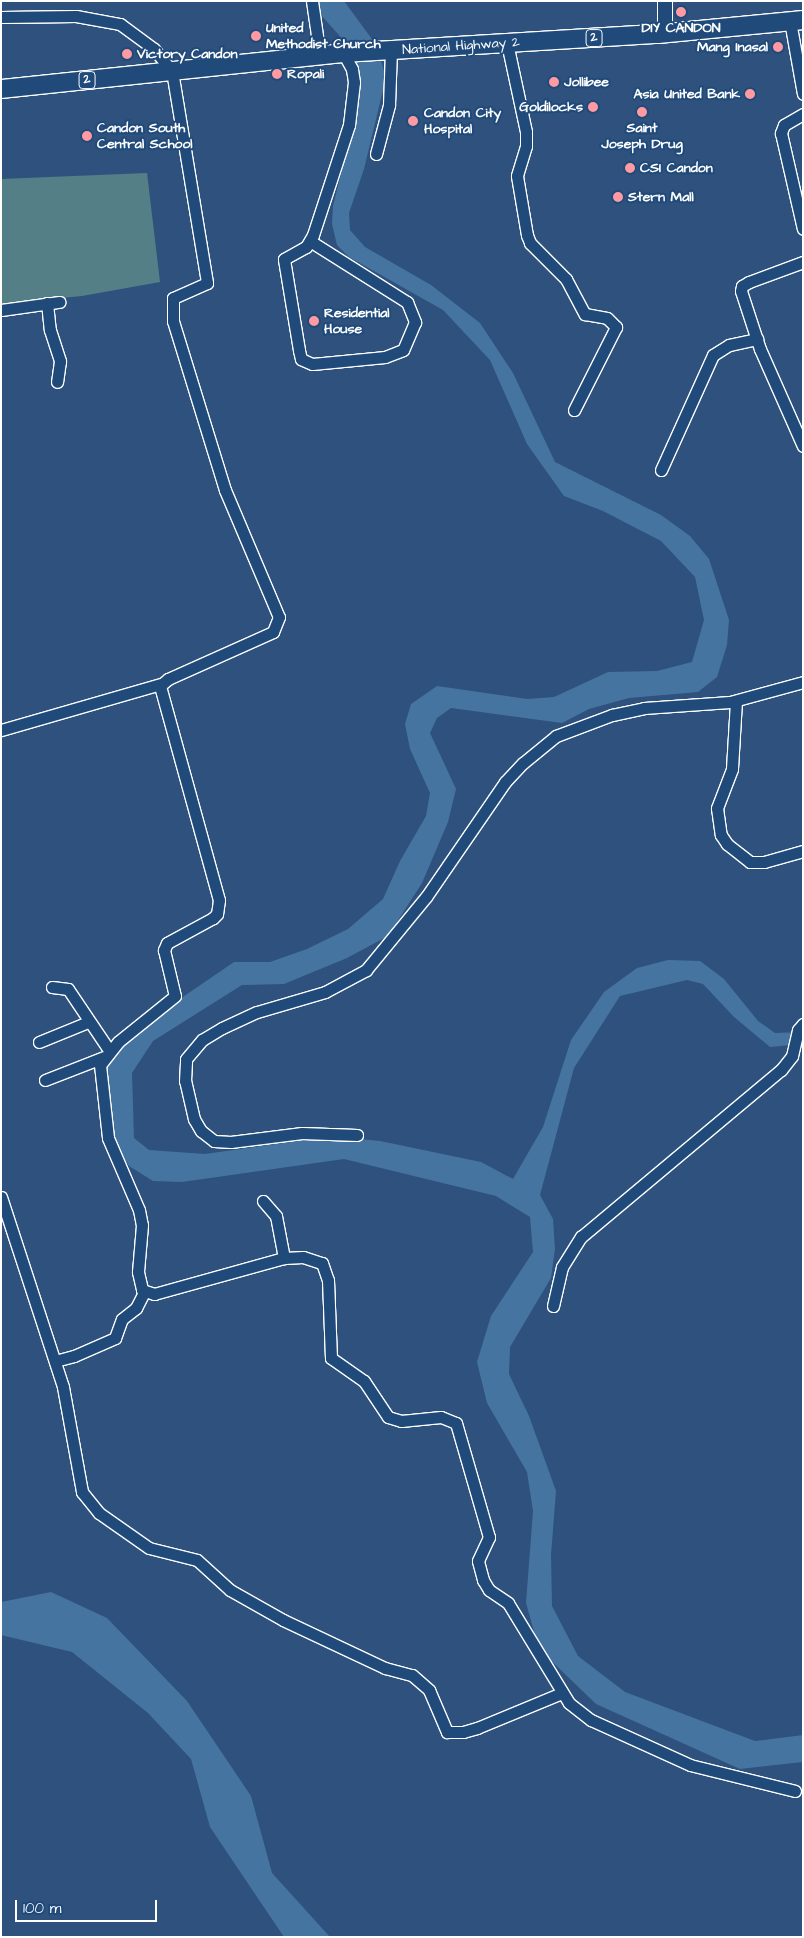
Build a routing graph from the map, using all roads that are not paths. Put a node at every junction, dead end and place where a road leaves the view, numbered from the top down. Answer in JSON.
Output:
{"nodes":[{"id":1,"x":312,"y":1,"type":"edge"},
{"id":2,"x":665,"y":1,"type":"edge"},
{"id":3,"x":1,"y":17,"type":"edge"},
{"id":4,"x":797,"y":21,"type":"edge"},
{"id":5,"x":665,"y":33,"type":"junction"},
{"id":6,"x":507,"y":43,"type":"junction"},
{"id":7,"x":388,"y":51,"type":"junction"},
{"id":8,"x":346,"y":53,"type":"junction"},
{"id":9,"x":320,"y":56,"type":"junction"},
{"id":10,"x":172,"y":71,"type":"junction"},
{"id":11,"x":1,"y":89,"type":"edge"},
{"id":12,"x":803,"y":94,"type":"edge"},
{"id":13,"x":803,"y":114,"type":"edge"},
{"id":14,"x":376,"y":154,"type":"dead end"},
{"id":15,"x":803,"y":230,"type":"edge"},
{"id":16,"x":310,"y":242,"type":"junction"},
{"id":17,"x":803,"y":262,"type":"edge"},
{"id":18,"x":59,"y":302,"type":"dead end"},
{"id":19,"x":47,"y":303,"type":"junction"},
{"id":20,"x":1,"y":310,"type":"edge"},
{"id":21,"x":757,"y":339,"type":"junction"},
{"id":22,"x":57,"y":382,"type":"dead end"},
{"id":23,"x":574,"y":410,"type":"dead end"},
{"id":24,"x":803,"y":446,"type":"edge"},
{"id":25,"x":661,"y":470,"type":"dead end"},
{"id":26,"x":803,"y":682,"type":"edge"},
{"id":27,"x":160,"y":684,"type":"junction"},
{"id":28,"x":736,"y":701,"type":"junction"},
{"id":29,"x":1,"y":730,"type":"edge"},
{"id":30,"x":803,"y":851,"type":"edge"},
{"id":31,"x":52,"y":987,"type":"dead end"},
{"id":32,"x":88,"y":1022,"type":"junction"},
{"id":33,"x":800,"y":1029,"type":"edge"},
{"id":34,"x":39,"y":1042,"type":"dead end"},
{"id":35,"x":107,"y":1054,"type":"junction"},
{"id":36,"x":45,"y":1080,"type":"dead end"},
{"id":37,"x":357,"y":1135,"type":"dead end"},
{"id":38,"x":1,"y":1197,"type":"edge"},
{"id":39,"x":263,"y":1201,"type":"dead end"},
{"id":40,"x":284,"y":1258,"type":"junction"},
{"id":41,"x":144,"y":1292,"type":"junction"},
{"id":42,"x":553,"y":1306,"type":"dead end"},
{"id":43,"x":55,"y":1361,"type":"junction"},
{"id":44,"x":562,"y":1693,"type":"junction"},
{"id":45,"x":795,"y":1791,"type":"dead end"}],
"edges":[{"from":1,"to":9,"type":"street"},
{"from":2,"to":5,"type":"street"},
{"from":3,"to":10,"type":"street"},
{"from":4,"to":5,"type":"main road","name":"National Highway 2","number":"2"},
{"from":4,"to":12,"type":"street"},
{"from":5,"to":6,"type":"main road","name":"National Highway 2","number":"2"},
{"from":6,"to":7,"type":"main road","name":"National Highway 2","number":"2"},
{"from":6,"to":23,"type":"street"},
{"from":7,"to":8,"type":"main road","name":"National Highway 2","number":"2"},
{"from":7,"to":14,"type":"street"},
{"from":8,"to":9,"type":"main road","name":"National Highway 2","number":"2"},
{"from":8,"to":16,"type":"street"},
{"from":9,"to":10,"type":"main road","name":"National Highway 2","number":"2"},
{"from":10,"to":11,"type":"main road","name":"National Highway 2","number":"2"},
{"from":10,"to":27,"type":"street"},
{"from":13,"to":15,"type":"street"},
{"from":16,"to":16,"type":"street"},
{"from":17,"to":21,"type":"street"},
{"from":18,"to":19,"type":"street"},
{"from":19,"to":20,"type":"street"},
{"from":19,"to":22,"type":"street"},
{"from":21,"to":24,"type":"street"},
{"from":21,"to":25,"type":"street"},
{"from":26,"to":28,"type":"street"},
{"from":27,"to":29,"type":"street"},
{"from":27,"to":35,"type":"street"},
{"from":28,"to":30,"type":"street"},
{"from":28,"to":37,"type":"street"},
{"from":31,"to":32,"type":"street"},
{"from":32,"to":34,"type":"street"},
{"from":32,"to":35,"type":"street"},
{"from":33,"to":42,"type":"street"},
{"from":35,"to":36,"type":"street"},
{"from":35,"to":41,"type":"street"},
{"from":38,"to":43,"type":"street"},
{"from":39,"to":40,"type":"street"},
{"from":40,"to":41,"type":"street"},
{"from":40,"to":44,"type":"street"},
{"from":41,"to":43,"type":"street"},
{"from":43,"to":44,"type":"street"},
{"from":44,"to":45,"type":"street"}]}
